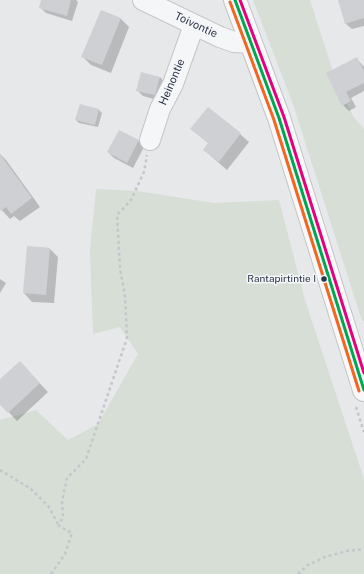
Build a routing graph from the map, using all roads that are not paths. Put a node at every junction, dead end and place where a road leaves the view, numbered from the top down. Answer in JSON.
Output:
{"nodes":[{"id":1,"x":143,"y":0,"type":"edge"},
{"id":2,"x":235,"y":0,"type":"edge"},
{"id":3,"x":194,"y":25,"type":"junction"},
{"id":4,"x":251,"y":43,"type":"junction"},
{"id":5,"x":150,"y":140,"type":"road end"},
{"id":6,"x":359,"y":352,"type":"edge"},
{"id":7,"x":364,"y":390,"type":"edge"}],
"edges":[{"from":1,"to":3,"type":"street","name":"Toivontie"},
{"from":2,"to":4,"type":"main road"},
{"from":3,"to":4,"type":"street","name":"Toivontie"},
{"from":3,"to":5,"type":"street","name":"Heinontie"},
{"from":4,"to":6,"type":"main road"},
{"from":6,"to":7,"type":"main road"}]}
